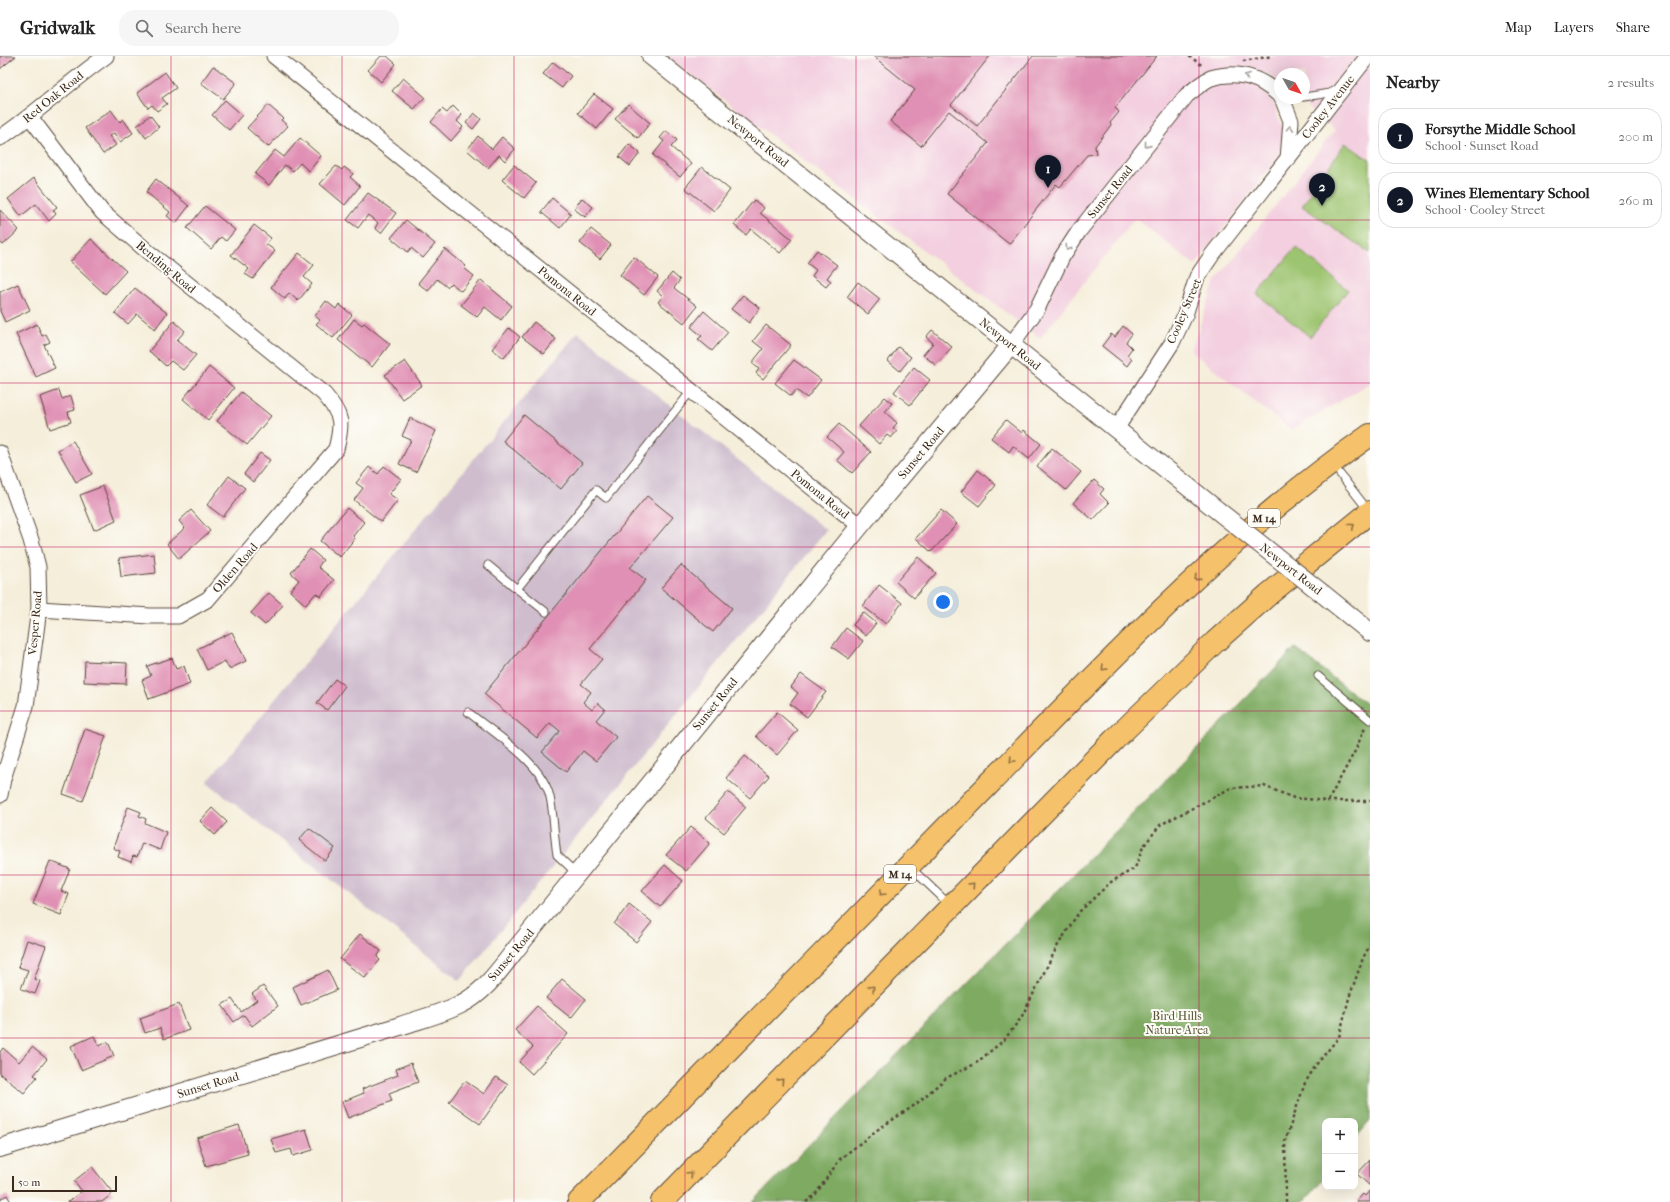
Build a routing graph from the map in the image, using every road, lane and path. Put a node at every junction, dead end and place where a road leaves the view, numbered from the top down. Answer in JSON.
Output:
{"nodes":[{"id":1,"x":106,"y":56,"type":"edge"},
{"id":2,"x":274,"y":56,"type":"edge"},
{"id":3,"x":651,"y":56,"type":"edge"},
{"id":4,"x":1368,"y":56,"type":"edge"},
{"id":5,"x":1348,"y":82,"type":"junction"},
{"id":6,"x":1274,"y":91,"type":"edge"},
{"id":7,"x":1310,"y":96,"type":"edge"},
{"id":8,"x":1284,"y":104,"type":"edge"},
{"id":9,"x":30,"y":117,"type":"junction"},
{"id":10,"x":0,"y":138,"type":"edge"},
{"id":11,"x":1288,"y":159,"type":"junction"},
{"id":12,"x":1010,"y":345,"type":"junction"},
{"id":13,"x":691,"y":391,"type":"junction"},
{"id":14,"x":324,"y":394,"type":"joint"},
{"id":15,"x":1116,"y":430,"type":"junction"},
{"id":16,"x":1370,"y":435,"type":"edge"},
{"id":17,"x":0,"y":453,"type":"edge"},
{"id":18,"x":1332,"y":463,"type":"junction"},
{"id":19,"x":1370,"y":512,"type":"edge"},
{"id":20,"x":860,"y":526,"type":"junction"},
{"id":21,"x":488,"y":565,"type":"dead end"},
{"id":22,"x":517,"y":589,"type":"junction"},
{"id":23,"x":38,"y":609,"type":"junction"},
{"id":24,"x":546,"y":612,"type":"dead end"},
{"id":25,"x":1370,"y":632,"type":"edge"},
{"id":26,"x":1318,"y":676,"type":"dead end"},
{"id":27,"x":468,"y":712,"type":"dead end"},
{"id":28,"x":1369,"y":720,"type":"edge"},
{"id":29,"x":1,"y":777,"type":"edge"},
{"id":30,"x":0,"y":795,"type":"edge"},
{"id":31,"x":1328,"y":801,"type":"junction"},
{"id":32,"x":1370,"y":801,"type":"edge"},
{"id":33,"x":909,"y":866,"type":"junction"},
{"id":34,"x":577,"y":874,"type":"junction"},
{"id":35,"x":952,"y":906,"type":"junction"},
{"id":36,"x":1370,"y":945,"type":"edge"},
{"id":37,"x":0,"y":1148,"type":"edge"},
{"id":38,"x":579,"y":1202,"type":"edge"},
{"id":39,"x":662,"y":1202,"type":"edge"},
{"id":40,"x":806,"y":1202,"type":"edge"},
{"id":41,"x":1286,"y":1202,"type":"edge"}],
"edges":[{"from":1,"to":9,"type":"street","name":"Red Oak Road"},
{"from":2,"to":13,"type":"street","name":"Pomona Road"},
{"from":3,"to":12,"type":"street","name":"Newport Road"},
{"from":4,"to":5,"type":"street","name":"Cooley Avenue"},
{"from":5,"to":7,"type":"lane"},
{"from":5,"to":11,"type":"street","name":"Cooley Avenue"},
{"from":6,"to":12,"type":"street","name":"Sunset Road","one_way":true},
{"from":11,"to":8,"type":"street","name":"Sunset Road","one_way":true},
{"from":9,"to":10,"type":"street","name":"Red Oak Road"},
{"from":9,"to":14,"type":"street","name":"Bending Road"},
{"from":11,"to":15,"type":"street","name":"Cooley Street"},
{"from":12,"to":15,"type":"street","name":"Newport Road"},
{"from":12,"to":20,"type":"street","name":"Sunset Road"},
{"from":13,"to":20,"type":"street","name":"Pomona Road"},
{"from":13,"to":22,"type":"lane"},
{"from":14,"to":23,"type":"street","name":"Olden Road"},
{"from":15,"to":25,"type":"street","name":"Newport Road","bridge":true},
{"from":16,"to":18,"type":"highway","number":"M 14"},
{"from":17,"to":23,"type":"street","name":"Vesper Road"},
{"from":18,"to":19,"type":"lane"},
{"from":18,"to":33,"type":"highway","number":"M 14","one_way":true},
{"from":35,"to":19,"type":"highway","one_way":true},
{"from":20,"to":34,"type":"street","name":"Sunset Road"},
{"from":21,"to":22,"type":"lane"},
{"from":22,"to":24,"type":"lane"},
{"from":23,"to":29,"type":"street","name":"Vesper Road"},
{"from":26,"to":28,"type":"lane"},
{"from":27,"to":34,"type":"lane"},
{"from":28,"to":31,"type":"path"},
{"from":29,"to":30,"type":"street","name":"Vesper Road"},
{"from":31,"to":32,"type":"path"},
{"from":31,"to":40,"type":"path"},
{"from":33,"to":35,"type":"lane"},
{"from":33,"to":38,"type":"highway","number":"M 14","one_way":true},
{"from":34,"to":37,"type":"street","name":"Sunset Road"},
{"from":39,"to":35,"type":"highway","one_way":true},
{"from":36,"to":41,"type":"path"}]}
